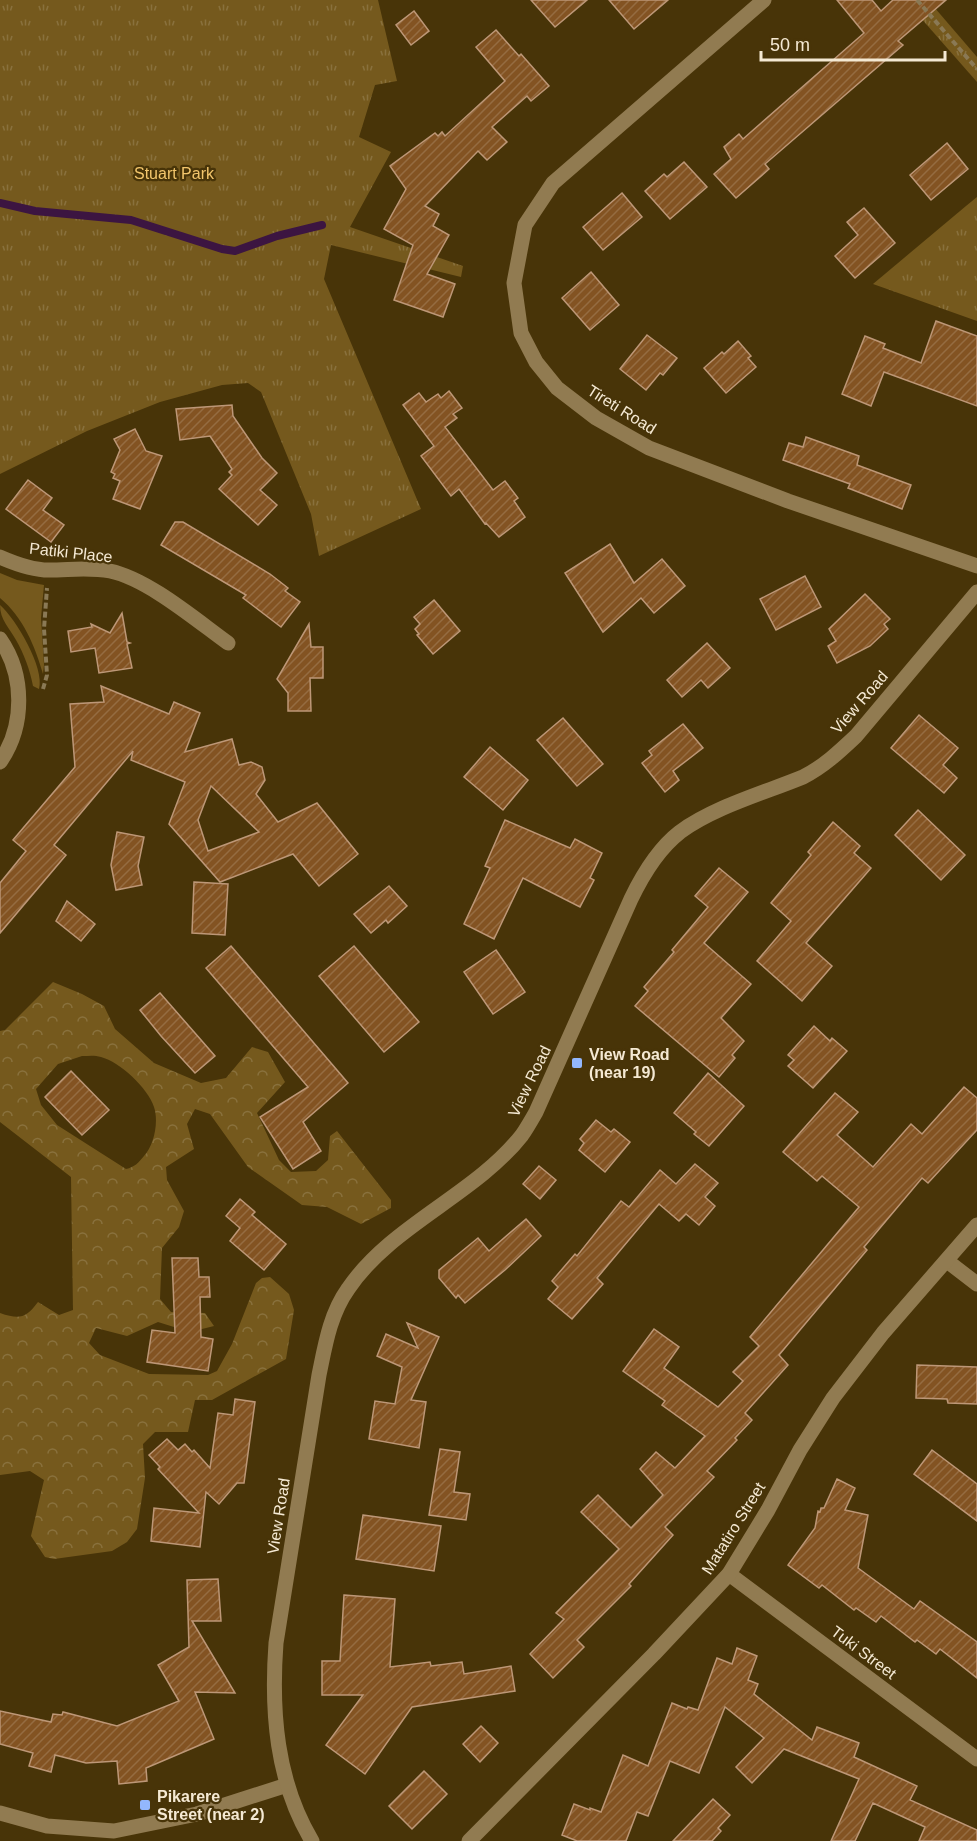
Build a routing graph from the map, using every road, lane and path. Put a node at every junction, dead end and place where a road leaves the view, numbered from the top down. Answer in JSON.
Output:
{"nodes":[{"id":1,"x":764,"y":0,"type":"edge"},
{"id":2,"x":917,"y":0,"type":"edge"},
{"id":3,"x":977,"y":69,"type":"edge"},
{"id":4,"x":0,"y":557,"type":"edge"},
{"id":5,"x":977,"y":566,"type":"edge"},
{"id":6,"x":47,"y":585,"type":"dead end"},
{"id":7,"x":977,"y":592,"type":"edge"},
{"id":8,"x":0,"y":639,"type":"edge"},
{"id":9,"x":228,"y":643,"type":"dead end"},
{"id":10,"x":43,"y":689,"type":"dead end"},
{"id":11,"x":0,"y":762,"type":"edge"},
{"id":12,"x":977,"y":1225,"type":"edge"},
{"id":13,"x":947,"y":1261,"type":"junction"},
{"id":14,"x":977,"y":1284,"type":"edge"},
{"id":15,"x":729,"y":1574,"type":"junction"},
{"id":16,"x":977,"y":1759,"type":"edge"},
{"id":17,"x":287,"y":1785,"type":"junction"},
{"id":18,"x":0,"y":1813,"type":"edge"},
{"id":19,"x":312,"y":1841,"type":"edge"},
{"id":20,"x":469,"y":1841,"type":"edge"}],
"edges":[{"from":1,"to":5,"type":"street","name":"Tireti Road"},
{"from":2,"to":3,"type":"path"},
{"from":4,"to":9,"type":"street","name":"Patiki Place"},
{"from":6,"to":10,"type":"path"},
{"from":7,"to":17,"type":"street","name":"View Road"},
{"from":8,"to":11,"type":"street"},
{"from":12,"to":13,"type":"street","name":"Matatiro Street"},
{"from":13,"to":14,"type":"street"},
{"from":13,"to":15,"type":"street","name":"Matatiro Street"},
{"from":15,"to":16,"type":"street","name":"Tuki Street"},
{"from":15,"to":20,"type":"street","name":"Matatiro Street"},
{"from":17,"to":18,"type":"street"},
{"from":17,"to":19,"type":"street","name":"View Road"}]}
